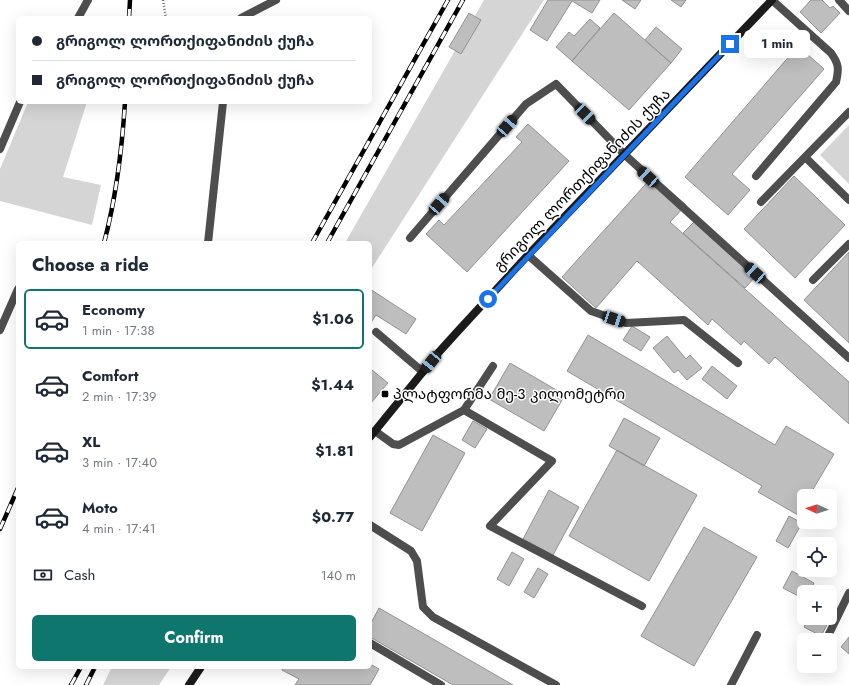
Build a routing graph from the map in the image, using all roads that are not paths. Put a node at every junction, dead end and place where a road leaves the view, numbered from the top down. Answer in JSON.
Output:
{"nodes":[{"id":1,"x":88,"y":0,"type":"edge"},
{"id":2,"x":276,"y":0,"type":"edge"},
{"id":3,"x":772,"y":0,"type":"edge"},
{"id":4,"x":839,"y":0,"type":"edge"},
{"id":5,"x":849,"y":11,"type":"edge"},
{"id":6,"x":79,"y":16,"type":"edge"},
{"id":7,"x":245,"y":16,"type":"edge"},
{"id":8,"x":19,"y":104,"type":"edge"},
{"id":9,"x":223,"y":104,"type":"edge"},
{"id":10,"x":849,"y":112,"type":"edge"},
{"id":11,"x":0,"y":149,"type":"edge"},
{"id":12,"x":625,"y":155,"type":"junction"},
{"id":13,"x":805,"y":157,"type":"junction"},
{"id":14,"x":756,"y":176,"type":"dead end"},
{"id":15,"x":849,"y":200,"type":"edge"},
{"id":16,"x":761,"y":202,"type":"dead end"},
{"id":17,"x":410,"y":238,"type":"dead end"},
{"id":18,"x":208,"y":241,"type":"edge"},
{"id":19,"x":849,"y":244,"type":"edge"},
{"id":20,"x":528,"y":255,"type":"junction"},
{"id":21,"x":813,"y":280,"type":"dead end"},
{"id":22,"x":16,"y":293,"type":"edge"},
{"id":23,"x":0,"y":330,"type":"edge"},
{"id":24,"x":376,"y":332,"type":"dead end"},
{"id":25,"x":849,"y":358,"type":"edge"},
{"id":26,"x":738,"y":363,"type":"dead end"},
{"id":27,"x":493,"y":366,"type":"dead end"},
{"id":28,"x":423,"y":372,"type":"junction"},
{"id":29,"x":464,"y":410,"type":"junction"},
{"id":30,"x":372,"y":434,"type":"edge"},
{"id":31,"x":372,"y":526,"type":"edge"},
{"id":32,"x":849,"y":593,"type":"edge"},
{"id":33,"x":642,"y":606,"type":"dead end"},
{"id":34,"x":829,"y":633,"type":"edge"},
{"id":35,"x":757,"y":635,"type":"dead end"},
{"id":36,"x":372,"y":644,"type":"edge"},
{"id":37,"x":200,"y":669,"type":"edge"},
{"id":38,"x":189,"y":685,"type":"edge"},
{"id":39,"x":441,"y":685,"type":"edge"},
{"id":40,"x":556,"y":685,"type":"edge"},
{"id":41,"x":731,"y":685,"type":"edge"}],
"edges":[{"from":1,"to":6,"type":"street"},
{"from":2,"to":7,"type":"street"},
{"from":3,"to":12,"type":"street","name":"გრიგოლ ლორთქიფანიძის ქუჩა"},
{"from":3,"to":14,"type":"street"},
{"from":4,"to":5,"type":"street"},
{"from":8,"to":11,"type":"street"},
{"from":9,"to":18,"type":"street"},
{"from":10,"to":13,"type":"street"},
{"from":12,"to":17,"type":"street"},
{"from":12,"to":20,"type":"street","name":"გრიგოლ ლორთქიფანიძის ქუჩა"},
{"from":12,"to":25,"type":"street"},
{"from":13,"to":15,"type":"street"},
{"from":13,"to":16,"type":"street"},
{"from":19,"to":21,"type":"street"},
{"from":20,"to":26,"type":"street"},
{"from":20,"to":28,"type":"street","name":"გრიგოლ ლორთქიფანიძის ქუჩა"},
{"from":22,"to":23,"type":"street"},
{"from":24,"to":28,"type":"street"},
{"from":27,"to":29,"type":"street"},
{"from":28,"to":30,"type":"street","name":"გრიგოლ ლორთქიფანიძის ქუჩა"},
{"from":29,"to":30,"type":"street"},
{"from":29,"to":33,"type":"street"},
{"from":31,"to":40,"type":"street"},
{"from":32,"to":34,"type":"street"},
{"from":35,"to":41,"type":"street"},
{"from":36,"to":39,"type":"street"},
{"from":37,"to":38,"type":"street"}]}
